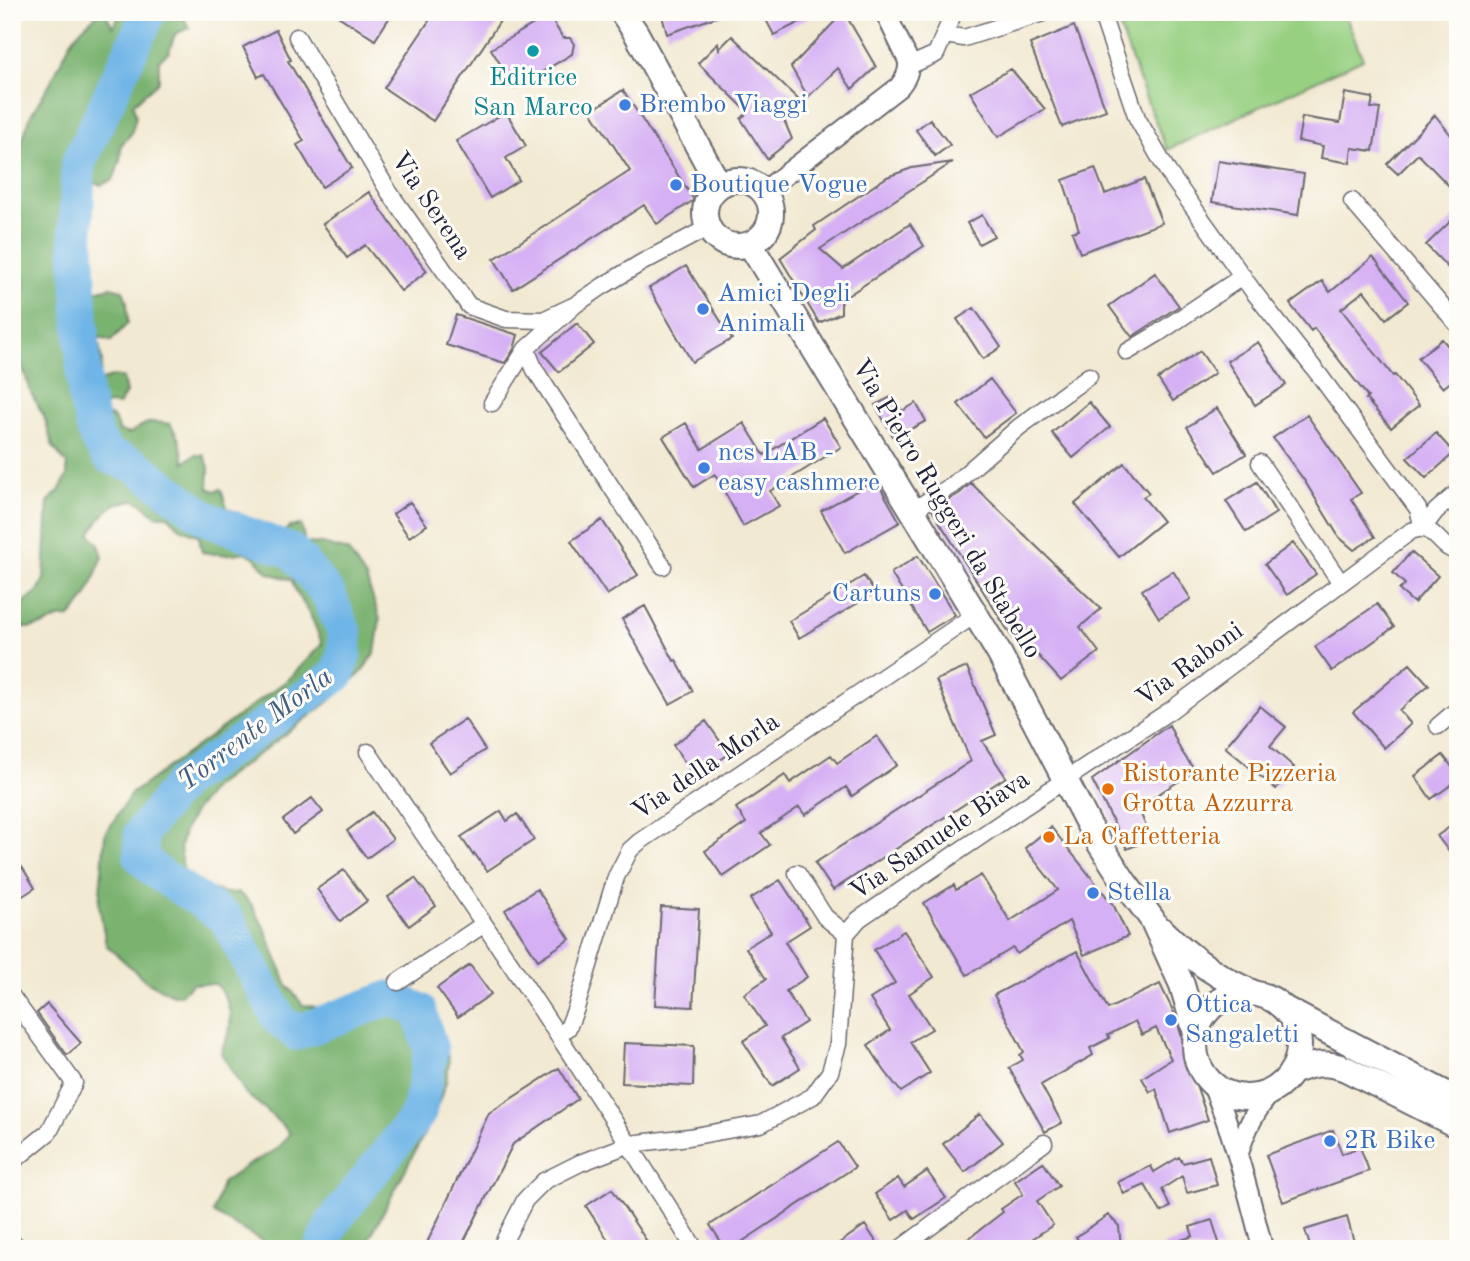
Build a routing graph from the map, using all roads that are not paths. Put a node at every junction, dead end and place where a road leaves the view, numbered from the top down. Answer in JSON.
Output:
{"nodes":[{"id":1,"x":622,"y":12,"type":"edge"},
{"id":2,"x":885,"y":12,"type":"edge"},
{"id":3,"x":954,"y":12,"type":"edge"},
{"id":4,"x":1101,"y":12,"type":"edge"},
{"id":5,"x":1039,"y":13,"type":"edge"},
{"id":6,"x":637,"y":23,"type":"edge"},
{"id":7,"x":945,"y":35,"type":"junction"},
{"id":8,"x":297,"y":37,"type":"dead end"},
{"id":9,"x":909,"y":66,"type":"junction"},
{"id":10,"x":719,"y":185,"type":"junction"},
{"id":11,"x":763,"y":192,"type":"junction"},
{"id":12,"x":1352,"y":201,"type":"dead end"},
{"id":13,"x":709,"y":227,"type":"junction"},
{"id":14,"x":750,"y":244,"type":"junction"},
{"id":15,"x":1243,"y":276,"type":"junction"},
{"id":16,"x":575,"y":304,"type":"junction"},
{"id":17,"x":1458,"y":325,"type":"edge"},
{"id":18,"x":526,"y":349,"type":"junction"},
{"id":19,"x":1128,"y":352,"type":"dead end"},
{"id":20,"x":1089,"y":376,"type":"dead end"},
{"id":21,"x":492,"y":403,"type":"dead end"},
{"id":22,"x":1260,"y":463,"type":"dead end"},
{"id":23,"x":1458,"y":492,"type":"edge"},
{"id":24,"x":912,"y":511,"type":"junction"},
{"id":25,"x":1423,"y":528,"type":"junction"},
{"id":26,"x":1454,"y":553,"type":"edge"},
{"id":27,"x":663,"y":566,"type":"dead end"},
{"id":28,"x":1341,"y":583,"type":"junction"},
{"id":29,"x":976,"y":614,"type":"junction"},
{"id":30,"x":1458,"y":709,"type":"edge"},
{"id":31,"x":1438,"y":726,"type":"dead end"},
{"id":32,"x":368,"y":751,"type":"dead end"},
{"id":33,"x":1064,"y":781,"type":"junction"},
{"id":34,"x":797,"y":873,"type":"dead end"},
{"id":35,"x":1152,"y":919,"type":"junction"},
{"id":36,"x":484,"y":924,"type":"junction"},
{"id":37,"x":846,"y":934,"type":"junction"},
{"id":38,"x":398,"y":982,"type":"dead end"},
{"id":39,"x":1254,"y":993,"type":"junction"},
{"id":40,"x":12,"y":997,"type":"edge"},
{"id":41,"x":1285,"y":1009,"type":"junction"},
{"id":42,"x":1196,"y":1034,"type":"junction"},
{"id":43,"x":559,"y":1035,"type":"junction"},
{"id":44,"x":1291,"y":1072,"type":"junction"},
{"id":45,"x":1211,"y":1082,"type":"junction"},
{"id":46,"x":1273,"y":1090,"type":"junction"},
{"id":47,"x":1458,"y":1100,"type":"edge"},
{"id":48,"x":1458,"y":1126,"type":"edge"},
{"id":49,"x":1044,"y":1143,"type":"dead end"},
{"id":50,"x":630,"y":1144,"type":"junction"},
{"id":51,"x":1238,"y":1155,"type":"junction"},
{"id":52,"x":12,"y":1162,"type":"edge"},
{"id":53,"x":12,"y":1242,"type":"edge"},
{"id":54,"x":20,"y":1249,"type":"edge"},
{"id":55,"x":500,"y":1249,"type":"edge"},
{"id":56,"x":695,"y":1249,"type":"edge"},
{"id":57,"x":900,"y":1249,"type":"edge"},
{"id":58,"x":1263,"y":1249,"type":"edge"}],
"edges":[{"from":1,"to":6,"type":"main road"},
{"from":2,"to":9,"type":"street"},
{"from":3,"to":7,"type":"street"},
{"from":4,"to":15,"type":"street"},
{"from":5,"to":7,"type":"street"},
{"from":6,"to":10,"type":"main road"},
{"from":7,"to":9,"type":"street"},
{"from":8,"to":16,"type":"street","name":"Via Serena"},
{"from":9,"to":11,"type":"street"},
{"from":10,"to":11,"type":"main road"},
{"from":10,"to":13,"type":"main road"},
{"from":11,"to":14,"type":"main road"},
{"from":12,"to":17,"type":"street"},
{"from":13,"to":14,"type":"main road"},
{"from":13,"to":16,"type":"street"},
{"from":14,"to":24,"type":"main road","name":"Via Pietro Ruggeri da Stabello"},
{"from":15,"to":19,"type":"street"},
{"from":15,"to":25,"type":"street"},
{"from":16,"to":18,"type":"street"},
{"from":18,"to":21,"type":"street"},
{"from":18,"to":27,"type":"street"},
{"from":20,"to":24,"type":"street"},
{"from":22,"to":28,"type":"street"},
{"from":23,"to":25,"type":"street","name":"Via Raboni"},
{"from":24,"to":29,"type":"main road","name":"Via Pietro Ruggeri da Stabello"},
{"from":25,"to":26,"type":"street"},
{"from":25,"to":28,"type":"street","name":"Via Raboni"},
{"from":28,"to":33,"type":"street","name":"Via Raboni"},
{"from":29,"to":33,"type":"main road","name":"Via Pietro Ruggeri da Stabello"},
{"from":29,"to":43,"type":"street","name":"Via della Morla"},
{"from":30,"to":31,"type":"street"},
{"from":32,"to":36,"type":"street"},
{"from":33,"to":35,"type":"main road","name":"Via Pietro Ruggeri da Stabello"},
{"from":33,"to":37,"type":"street","name":"Via Samuele Biava"},
{"from":34,"to":37,"type":"street","name":"Via Samuele Biava"},
{"from":35,"to":39,"type":"main road"},
{"from":35,"to":42,"type":"main road","name":"Via Pietro Ruggeri da Stabello"},
{"from":36,"to":38,"type":"street"},
{"from":36,"to":43,"type":"street"},
{"from":37,"to":50,"type":"street","name":"Via Samuele Biava"},
{"from":39,"to":41,"type":"main road"},
{"from":39,"to":42,"type":"main road"},
{"from":40,"to":52,"type":"street"},
{"from":41,"to":44,"type":"main road"},
{"from":41,"to":47,"type":"main road"},
{"from":42,"to":45,"type":"main road","name":"Via Pietro Ruggeri da Stabello"},
{"from":43,"to":50,"type":"street"},
{"from":44,"to":46,"type":"main road"},
{"from":44,"to":48,"type":"main road"},
{"from":45,"to":46,"type":"main road"},
{"from":45,"to":51,"type":"street","name":"Via Pietro Ruggeri da Stabello"},
{"from":46,"to":51,"type":"street"},
{"from":49,"to":57,"type":"street"},
{"from":50,"to":55,"type":"street","name":"Via Samuele Biava"},
{"from":50,"to":56,"type":"street"},
{"from":51,"to":58,"type":"street","name":"Via Pietro Ruggeri da Stabello"},
{"from":53,"to":54,"type":"street"}]}
